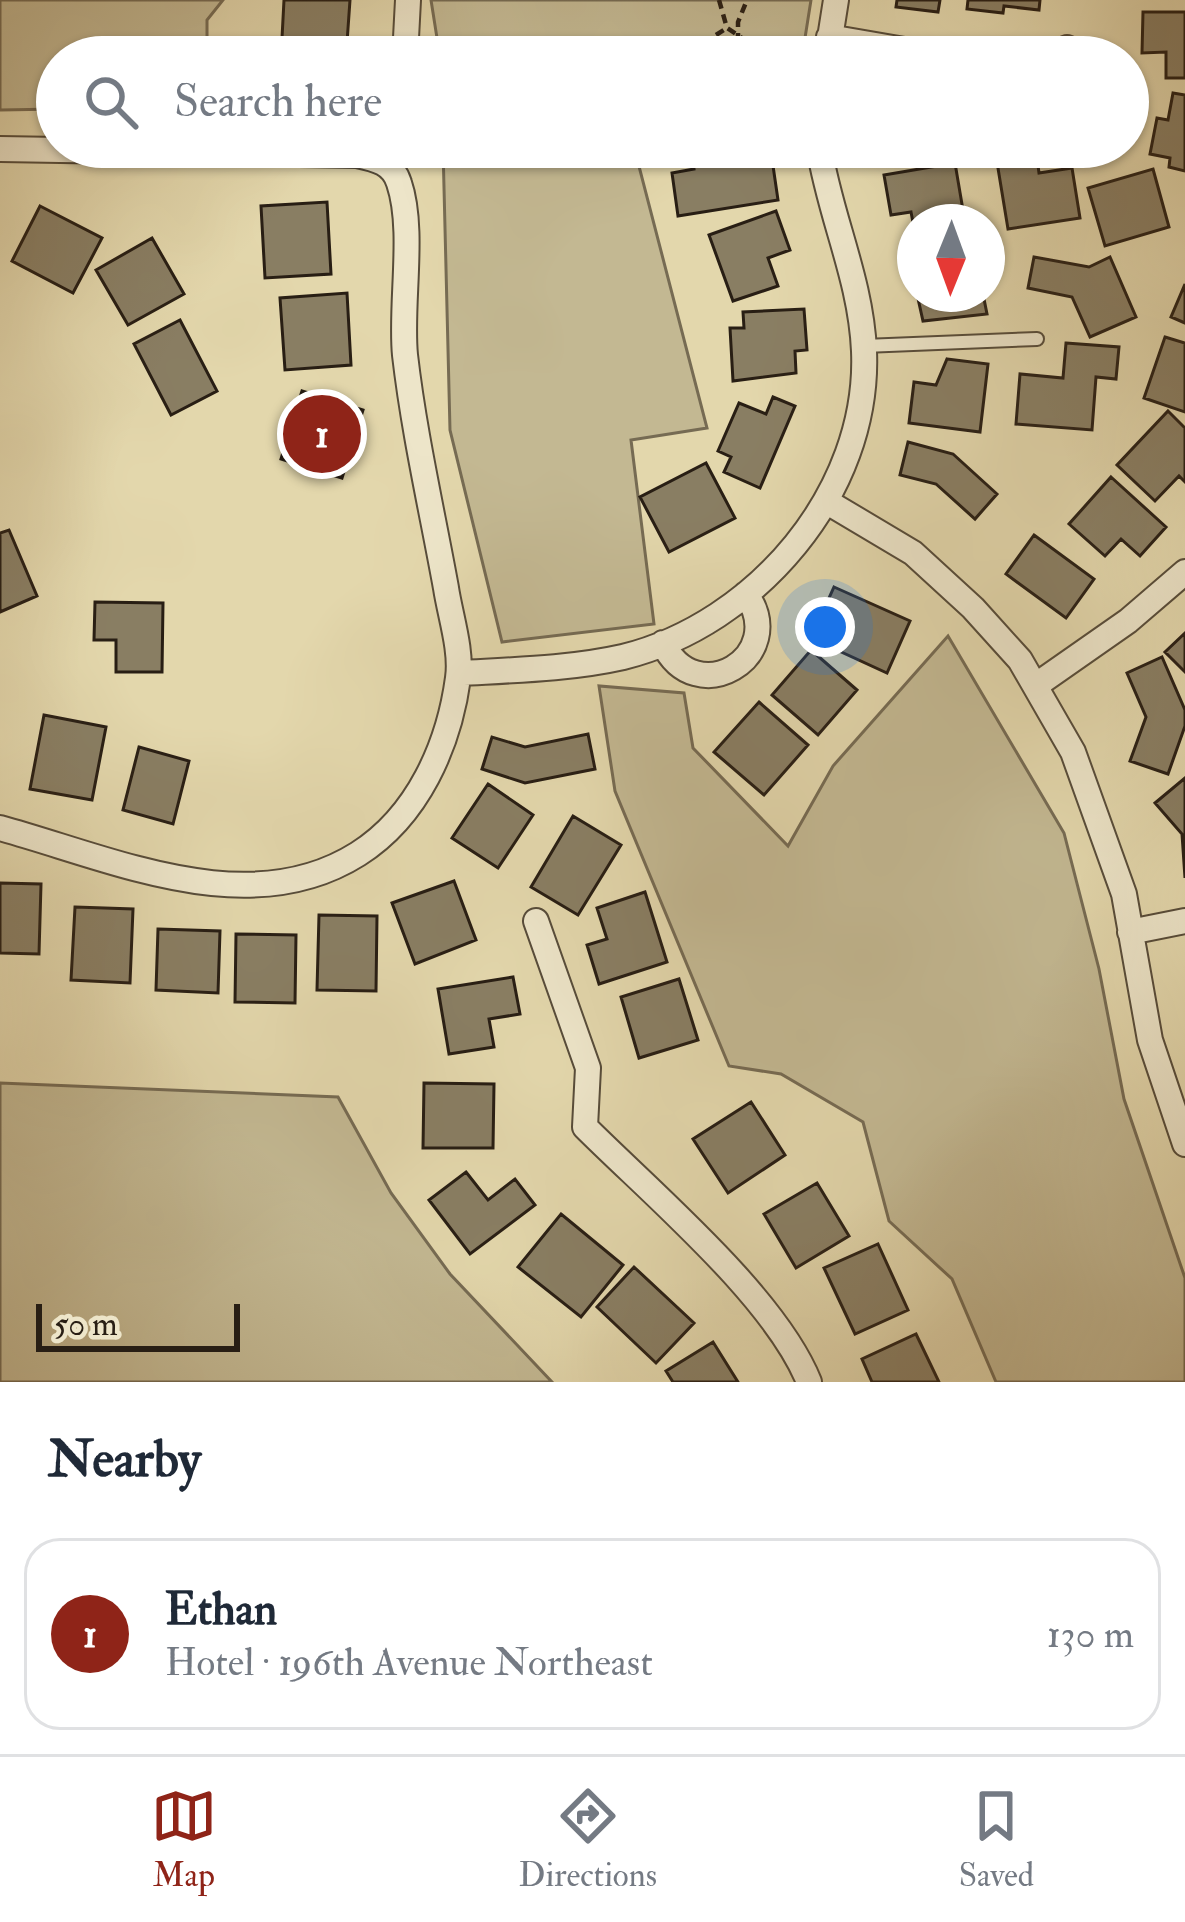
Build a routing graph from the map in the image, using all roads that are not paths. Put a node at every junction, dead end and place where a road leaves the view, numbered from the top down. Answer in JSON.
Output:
{"nodes":[{"id":1,"x":408,"y":0,"type":"edge"},
{"id":2,"x":836,"y":0,"type":"edge"},
{"id":3,"x":406,"y":36,"type":"edge"},
{"id":4,"x":830,"y":36,"type":"edge"},
{"id":5,"x":0,"y":149,"type":"edge"},
{"id":6,"x":36,"y":149,"type":"edge"},
{"id":7,"x":391,"y":168,"type":"edge"},
{"id":8,"x":822,"y":168,"type":"edge"},
{"id":9,"x":1037,"y":339,"type":"dead end"},
{"id":10,"x":864,"y":346,"type":"junction"},
{"id":11,"x":829,"y":502,"type":"junction"},
{"id":12,"x":1185,"y":572,"type":"edge"},
{"id":13,"x":746,"y":595,"type":"junction"},
{"id":14,"x":663,"y":643,"type":"junction"},
{"id":15,"x":459,"y":673,"type":"junction"},
{"id":16,"x":1035,"y":686,"type":"junction"},
{"id":17,"x":0,"y":828,"type":"edge"},
{"id":18,"x":536,"y":921,"type":"dead end"},
{"id":19,"x":1185,"y":921,"type":"edge"},
{"id":20,"x":1130,"y":932,"type":"junction"},
{"id":21,"x":1185,"y":1144,"type":"edge"},
{"id":22,"x":809,"y":1382,"type":"edge"}],
"edges":[{"from":1,"to":3,"type":"street"},
{"from":2,"to":4,"type":"street"},
{"from":5,"to":6,"type":"street"},
{"from":7,"to":15,"type":"street"},
{"from":8,"to":10,"type":"street"},
{"from":9,"to":10,"type":"lane"},
{"from":10,"to":11,"type":"street"},
{"from":11,"to":13,"type":"street"},
{"from":11,"to":16,"type":"street"},
{"from":12,"to":16,"type":"street"},
{"from":13,"to":14,"type":"street"},
{"from":13,"to":14,"type":"street"},
{"from":14,"to":15,"type":"street"},
{"from":15,"to":17,"type":"street"},
{"from":16,"to":20,"type":"street"},
{"from":18,"to":22,"type":"street"},
{"from":19,"to":20,"type":"street"},
{"from":20,"to":21,"type":"street"}]}
